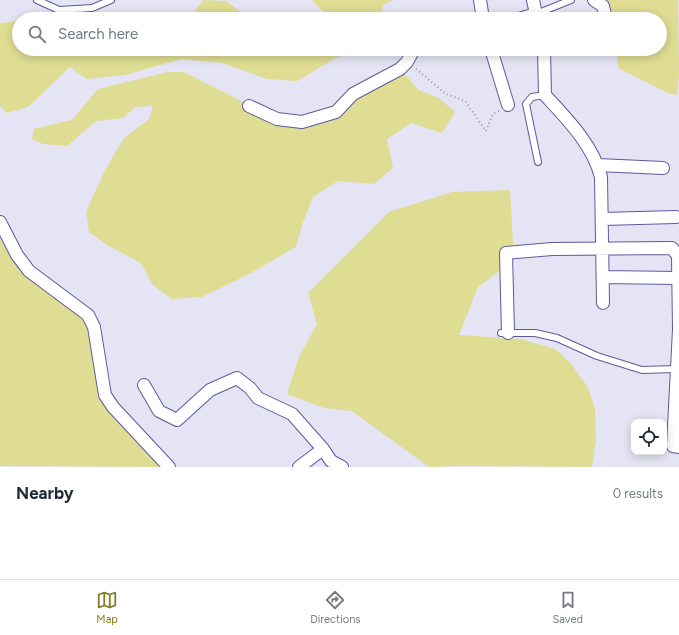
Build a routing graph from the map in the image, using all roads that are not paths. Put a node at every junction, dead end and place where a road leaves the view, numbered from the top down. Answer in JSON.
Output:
{"nodes":[{"id":1,"x":37,"y":0,"type":"edge"},
{"id":2,"x":111,"y":0,"type":"edge"},
{"id":3,"x":480,"y":0,"type":"edge"},
{"id":4,"x":533,"y":0,"type":"edge"},
{"id":5,"x":571,"y":0,"type":"edge"},
{"id":6,"x":594,"y":0,"type":"edge"},
{"id":7,"x":483,"y":12,"type":"edge"},
{"id":8,"x":536,"y":12,"type":"edge"},
{"id":9,"x":547,"y":12,"type":"edge"},
{"id":10,"x":604,"y":12,"type":"edge"},
{"id":11,"x":410,"y":56,"type":"edge"},
{"id":12,"x":493,"y":56,"type":"edge"},
{"id":13,"x":544,"y":56,"type":"edge"},
{"id":14,"x":545,"y":95,"type":"junction"},
{"id":15,"x":508,"y":105,"type":"road end"},
{"id":16,"x":249,"y":106,"type":"dead end"},
{"id":17,"x":538,"y":162,"type":"dead end"},
{"id":18,"x":598,"y":165,"type":"junction"},
{"id":19,"x":663,"y":168,"type":"dead end"},
{"id":20,"x":676,"y":218,"type":"dead end"},
{"id":21,"x":602,"y":219,"type":"junction"},
{"id":22,"x":0,"y":222,"type":"edge"},
{"id":23,"x":602,"y":248,"type":"junction"},
{"id":24,"x":603,"y":277,"type":"junction"},
{"id":25,"x":678,"y":278,"type":"edge"},
{"id":26,"x":603,"y":303,"type":"dead end"},
{"id":27,"x":504,"y":333,"type":"joint"},
{"id":28,"x":676,"y":369,"type":"junction"},
{"id":29,"x":144,"y":385,"type":"dead end"},
{"id":30,"x":679,"y":447,"type":"edge"},
{"id":31,"x":323,"y":449,"type":"junction"},
{"id":32,"x":169,"y":467,"type":"edge"},
{"id":33,"x":299,"y":467,"type":"edge"},
{"id":34,"x":342,"y":467,"type":"edge"}],
"edges":[{"from":1,"to":2,"type":"lane"},
{"from":3,"to":7,"type":"street"},
{"from":4,"to":8,"type":"street"},
{"from":5,"to":9,"type":"lane"},
{"from":6,"to":10,"type":"street"},
{"from":11,"to":16,"type":"street"},
{"from":12,"to":15,"type":"street"},
{"from":13,"to":14,"type":"street"},
{"from":14,"to":17,"type":"lane"},
{"from":14,"to":18,"type":"street"},
{"from":18,"to":19,"type":"street"},
{"from":18,"to":21,"type":"street"},
{"from":20,"to":21,"type":"street"},
{"from":21,"to":23,"type":"street"},
{"from":22,"to":32,"type":"street"},
{"from":23,"to":24,"type":"street"},
{"from":23,"to":25,"type":"street"},
{"from":23,"to":27,"type":"street"},
{"from":24,"to":25,"type":"street"},
{"from":24,"to":26,"type":"street"},
{"from":25,"to":28,"type":"street"},
{"from":27,"to":28,"type":"lane"},
{"from":28,"to":30,"type":"street"},
{"from":29,"to":31,"type":"street"},
{"from":31,"to":33,"type":"street"},
{"from":31,"to":34,"type":"street"}]}
